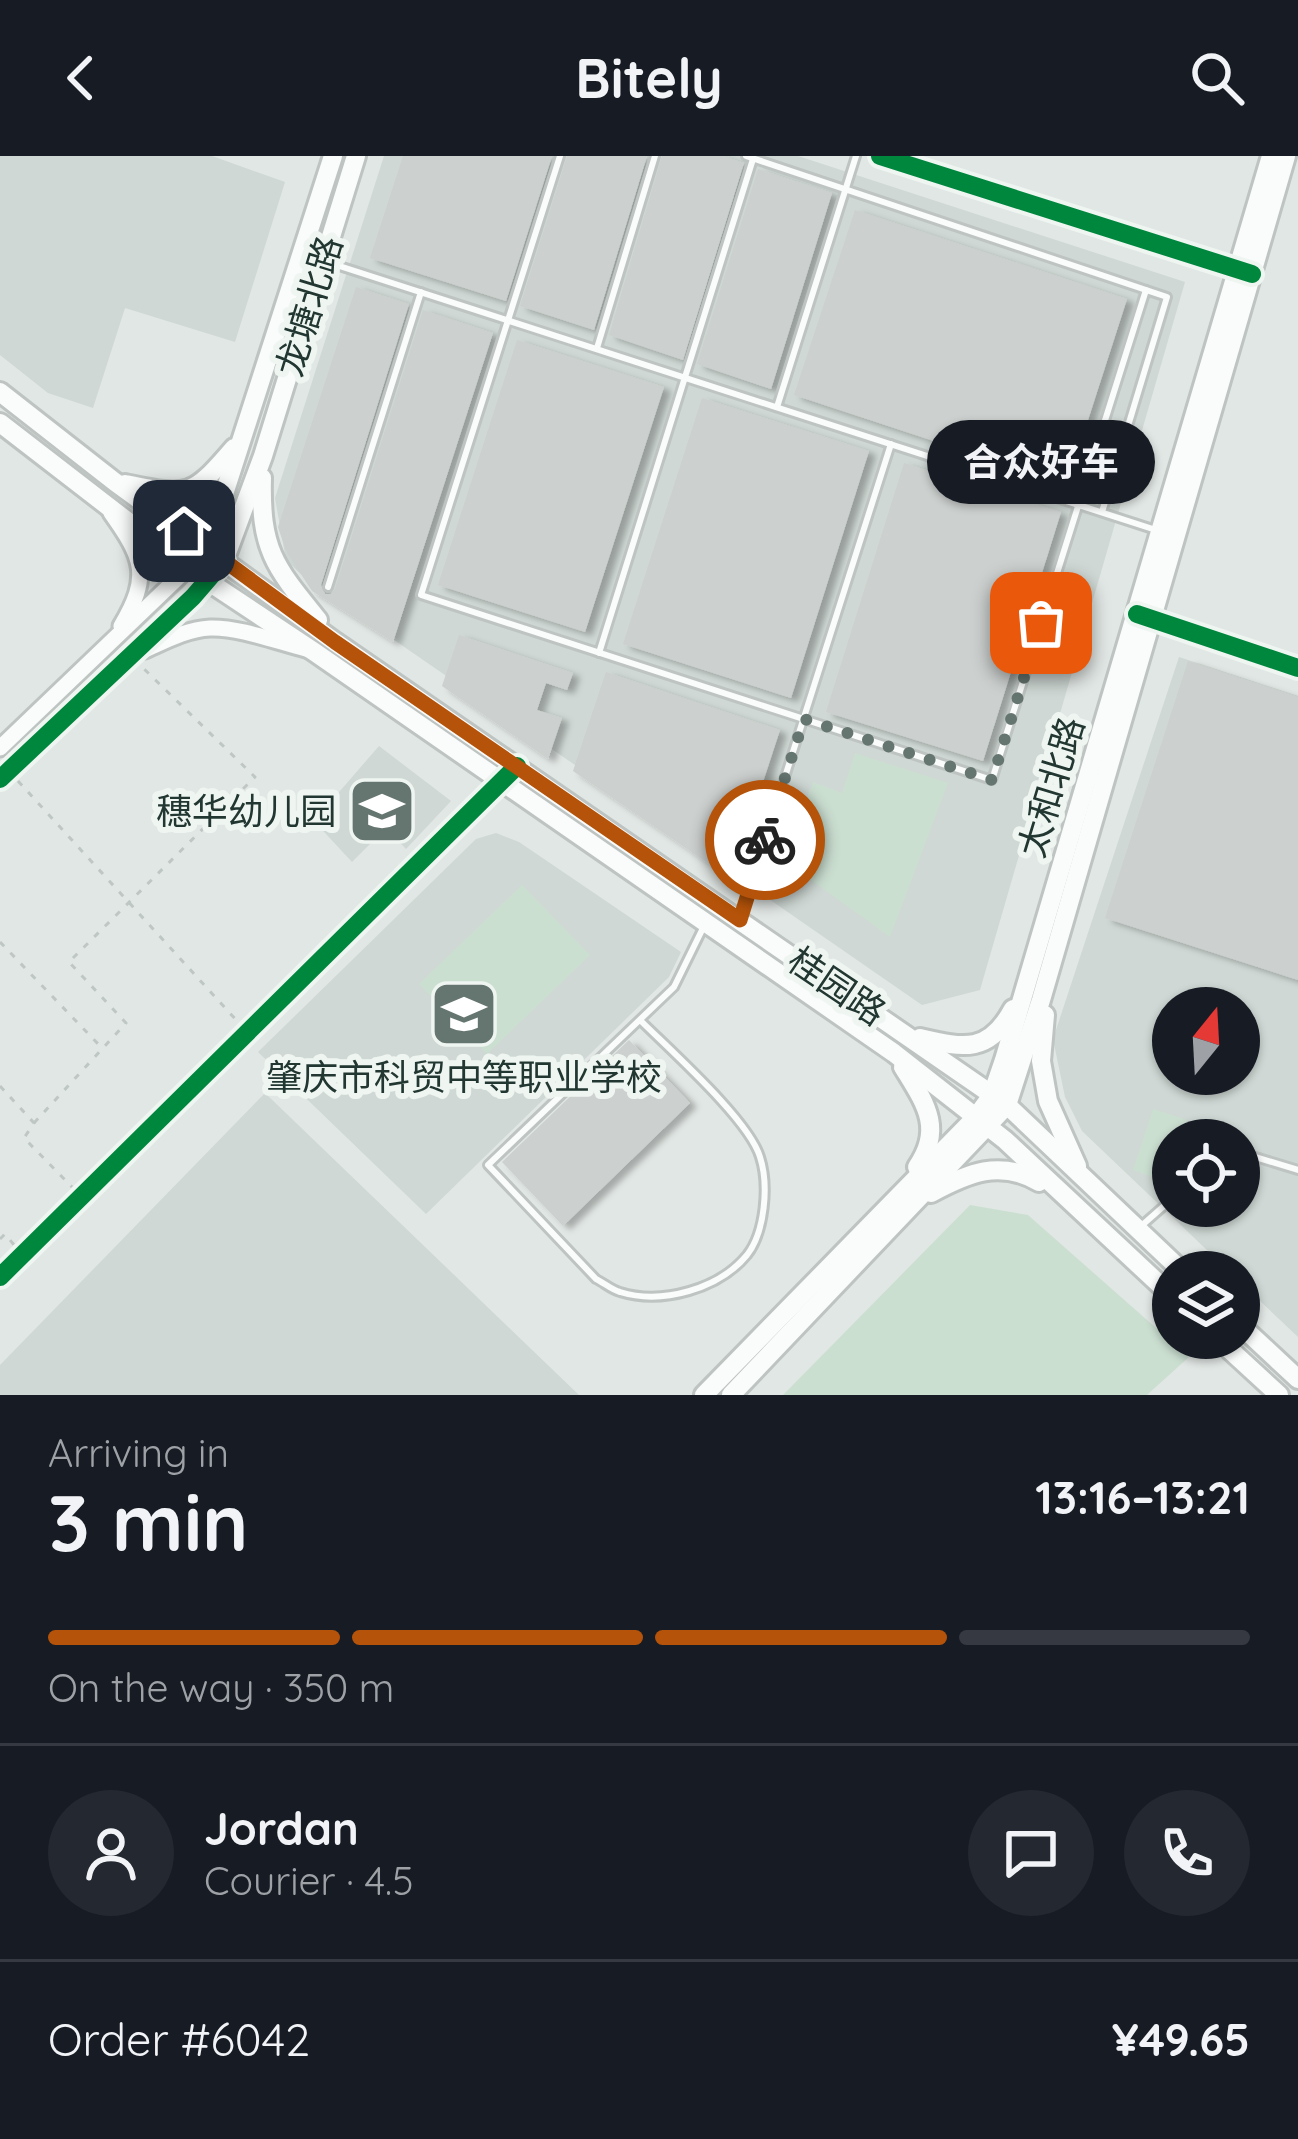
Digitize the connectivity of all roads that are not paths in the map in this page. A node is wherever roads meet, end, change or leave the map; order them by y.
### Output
1 (333, 156) edge
2 (356, 156) edge
3 (560, 156) edge
4 (656, 156) edge
5 (856, 156) edge
6 (880, 156) edge
7 (1271, 156) edge
8 (1286, 156) edge
9 (750, 157) edge
10 (846, 190) junction
11 (323, 261) junction
12 (1245, 272) junction
13 (1146, 290) junction
14 (421, 292) junction
15 (508, 320) junction
16 (597, 349) junction
17 (685, 377) junction
18 (0, 392) edge
19 (777, 407) junction
20 (0, 422) edge
21 (242, 440) junction
22 (891, 444) junction
23 (263, 456) junction
24 (116, 482) junction
25 (102, 501) junction
26 (1078, 505) junction
27 (1101, 512) junction
28 (1168, 534) junction
29 (203, 545) junction
30 (224, 561) junction
31 (188, 568) junction
32 (208, 582) junction
33 (328, 587) dead end
34 (1144, 617) junction
35 (335, 642) junction
36 (111, 643) junction
37 (313, 651) junction
38 (599, 653) junction
39 (131, 656) junction
40 (1298, 668) edge
41 (804, 719) junction
42 (0, 748) edge
43 (517, 766) junction
44 (4, 775) edge
45 (500, 781) junction
46 (740, 920) junction
47 (706, 923) junction
48 (1029, 978) junction
49 (1041, 1000) junction
50 (640, 1019) junction
51 (908, 1034) junction
52 (894, 1053) junction
53 (999, 1100) junction
54 (981, 1122) junction
55 (1260, 1158) edge
56 (1298, 1170) edge
57 (1084, 1181) junction
58 (907, 1198) junction
59 (1066, 1198) junction
60 (1152, 1217) edge
61 (1138, 1230) junction
62 (1160, 1251) edge
63 (0, 1277) edge
64 (1152, 1278) edge
65 (1260, 1343) edge
66 (1240, 1359) edge
67 (1298, 1378) edge
68 (704, 1395) edge
69 (731, 1395) edge
70 (1279, 1395) edge

1 - 21 main road, 龙塘北路
2 - 11 main road, 龙塘北路
3 - 15 lane
4 - 16 lane
5 - 10 lane
6 - 12 street
7 - 12 main road, 太和北路
8 - 12 main road, 太和北路
9 - 10 lane
9 - 17 lane
10 - 13 lane
10 - 19 lane
11 - 14 lane
11 - 23 main road, 龙塘北路
12 - 28 main road, 太和北路
13 - 26 lane
13 - 27 lane
14 - 15 lane
14 - 33 lane
15 - 16 lane
15 - 38 lane
16 - 17 lane
17 - 19 lane
17 - 38 lane
18 - 24 main road, 桂园路
19 - 22 lane
20 - 25 main road
21 - 24 main road
21 - 29 main road, 龙塘北路
22 - 26 lane
22 - 41 lane
23 - 30 main road
23 - 35 main road
24 - 29 main road, 桂园路
25 - 31 main road
25 - 36 street
26 - 27 lane
26 - 41 lane
27 - 28 lane
28 - 34 main road, 太和北路
29 - 30 main road, 桂园路
29 - 31 main road, 龙塘北路
30 - 32 street
30 - 35 main road, 桂园路
31 - 32 main road
31 - 36 street
32 - 37 main road
32 - 39 street
34 - 40 street
34 - 48 main road, 太和北路
34 - 49 main road, 太和北路
35 - 43 main road, 桂园路
36 - 42 street
37 - 39 street
37 - 45 main road
38 - 41 lane
39 - 44 street
41 - 46 lane
43 - 45 street
43 - 46 main road, 桂园路
45 - 47 main road
45 - 63 street
46 - 51 main road, 桂园路
47 - 50 lane
47 - 52 main road
48 - 51 main road
48 - 53 main road, 太和北路
49 - 53 main road, 太和北路
49 - 57 main road
50 - 50 lane
51 - 53 main road, 桂园路
52 - 54 main road
52 - 58 main road
53 - 54 main road, 太和北路
53 - 57 main road, 桂园路
54 - 58 main road, 太和北路
54 - 59 main road
55 - 56 lane
57 - 61 main road, 桂园路
58 - 59 main road
58 - 68 main road, 太和北路
58 - 69 main road, 太和北路
59 - 64 main road
60 - 61 lane
61 - 62 main road, 桂园路
65 - 67 main road
66 - 70 main road

